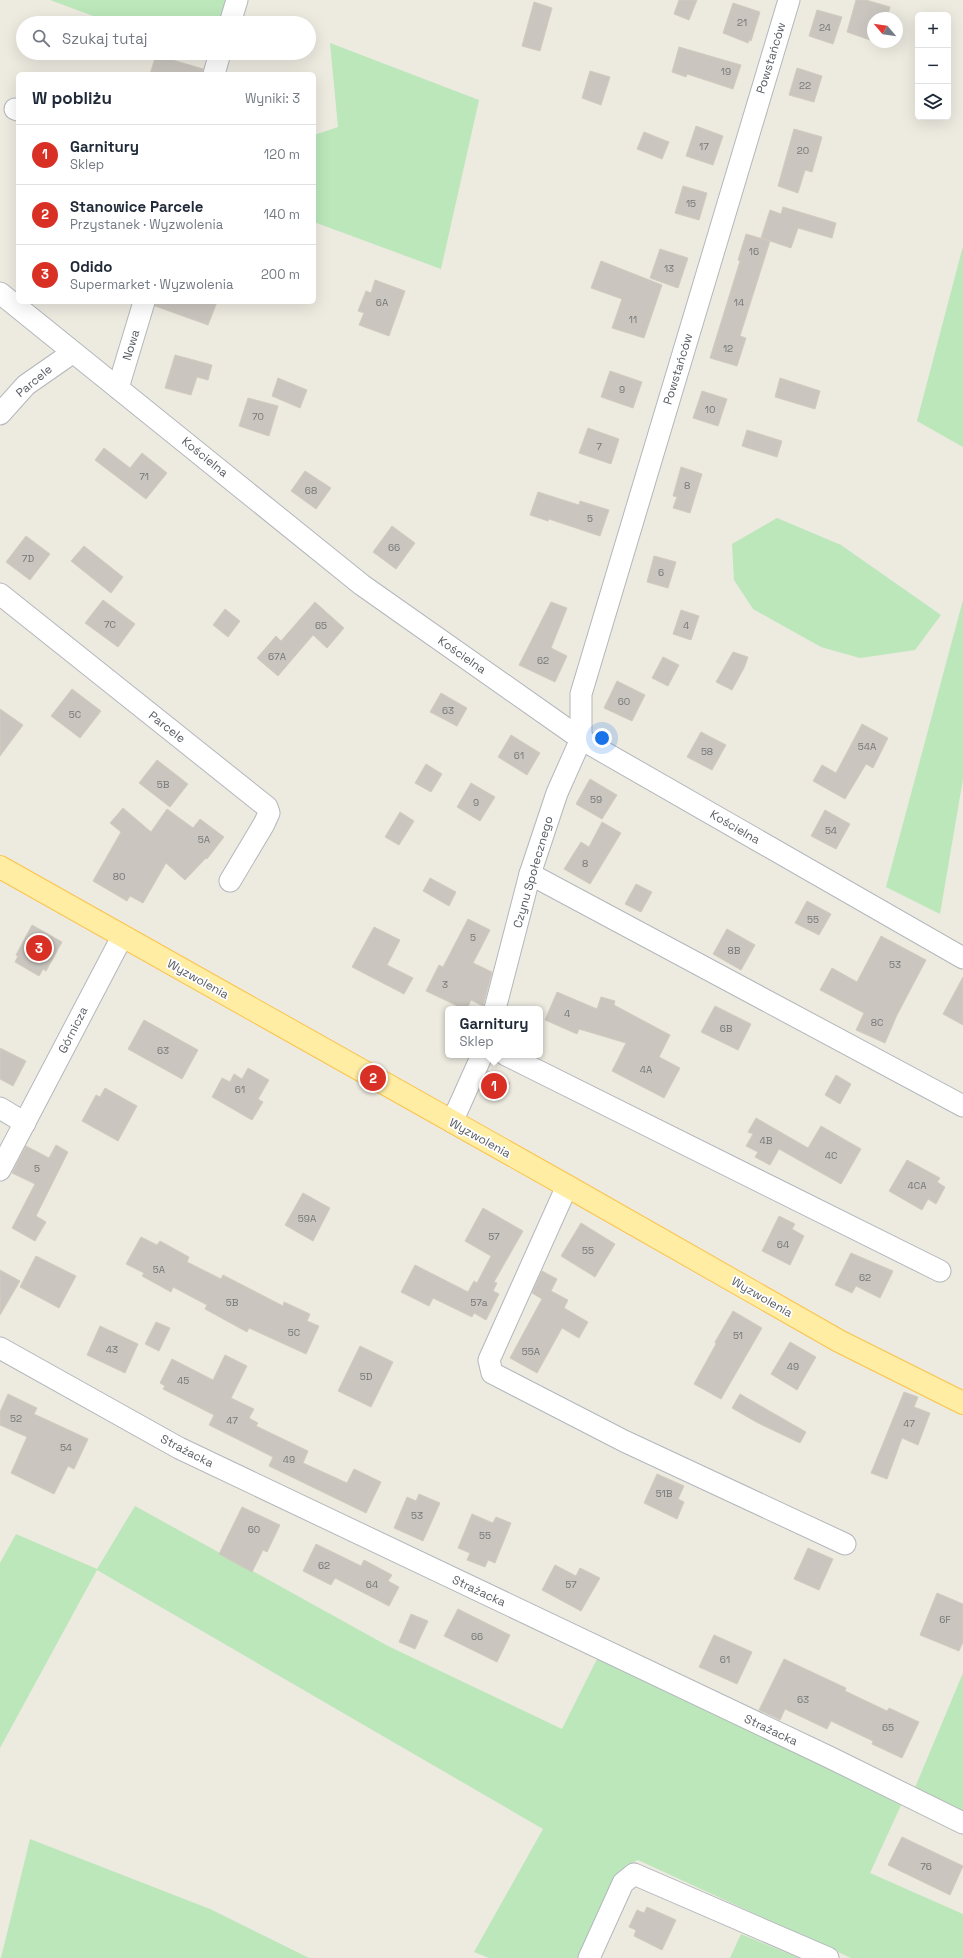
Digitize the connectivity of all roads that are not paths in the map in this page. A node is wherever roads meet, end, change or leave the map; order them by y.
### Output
1 (237, 0) edge
2 (789, 0) edge
3 (232, 16) edge
4 (218, 60) edge
5 (215, 72) edge
6 (0, 294) edge
7 (143, 304) edge
8 (72, 353) junction
9 (118, 388) junction
10 (0, 414) edge
11 (0, 594) edge
12 (581, 739) junction
13 (0, 867) edge
14 (530, 874) junction
15 (230, 881) dead end
16 (122, 937) junction
17 (963, 958) edge
18 (496, 1006) edge
19 (481, 1058) edge
20 (512, 1058) edge
21 (963, 1106) edge
22 (0, 1108) edge
23 (452, 1122) junction
24 (25, 1123) junction
25 (0, 1170) edge
26 (567, 1186) junction
27 (940, 1271) dead end
28 (0, 1348) edge
29 (963, 1403) edge
30 (845, 1544) dead end
31 (963, 1823) edge
32 (589, 1958) edge
33 (828, 1958) edge

1 - 3 street
2 - 12 street, Powstańców
4 - 5 street
6 - 8 street, Kościelna
7 - 9 street, Nowa
8 - 9 street, Kościelna
8 - 10 street, Parcele
9 - 12 street, Kościelna
11 - 15 street, Parcele
12 - 14 street, Czynu Społecznego
12 - 17 street, Kościelna
13 - 16 main road, Wyzwolenia
14 - 18 street, Czynu Społecznego
14 - 21 street
16 - 23 main road, Wyzwolenia
16 - 24 street, Górnicza
19 - 23 street
20 - 27 street
22 - 24 street
23 - 26 main road, Wyzwolenia
24 - 25 street, Górnicza
26 - 29 main road, Wyzwolenia
26 - 30 street
28 - 31 street, Strażacka
32 - 33 street

